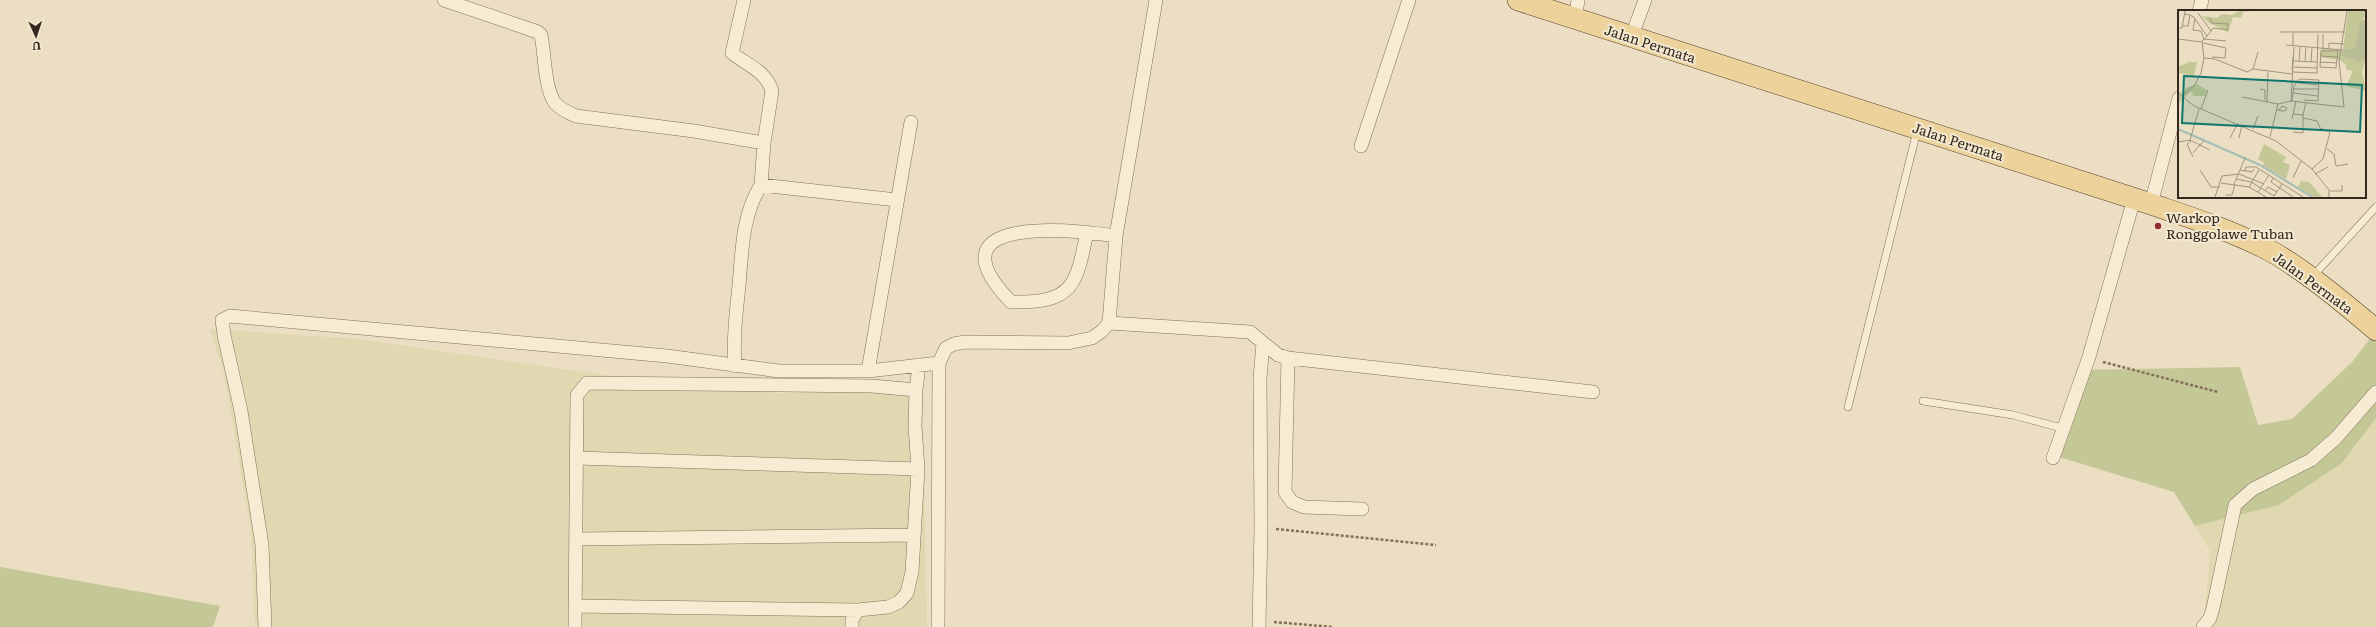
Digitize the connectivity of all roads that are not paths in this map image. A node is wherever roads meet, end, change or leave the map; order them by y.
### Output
1 (444, 0) edge
2 (744, 0) edge
3 (1156, 0) edge
4 (1409, 0) edge
5 (1518, 0) edge
6 (1645, 0) edge
7 (2202, 0) edge
8 (1576, 10) edge
9 (2199, 10) edge
10 (1631, 38) junction
11 (2178, 107) edge
12 (911, 122) dead end
13 (2176, 126) edge
14 (1917, 129) junction
15 (764, 143) junction
16 (1361, 146) dead end
17 (761, 184) junction
18 (896, 200) junction
19 (2143, 202) junction
20 (2376, 207) edge
21 (1087, 232) junction
22 (1116, 236) junction
23 (2310, 279) junction
24 (1108, 323) junction
25 (2376, 330) edge
26 (1263, 343) junction
27 (1288, 358) junction
28 (939, 363) junction
29 (919, 365) junction
30 (735, 366) junction
31 (868, 371) junction
32 (916, 390) junction
33 (1593, 392) dead end
34 (2376, 392) edge
35 (1924, 401) dead end
36 (1848, 407) dead end
37 (2062, 428) junction
38 (577, 458) junction
39 (2053, 458) dead end
40 (918, 469) junction
41 (1362, 509) dead end
42 (913, 535) junction
43 (577, 539) junction
44 (575, 606) junction
45 (858, 610) junction
46 (1259, 624) edge
47 (265, 627) edge
48 (575, 627) edge
49 (852, 627) edge
50 (938, 627) edge
51 (2203, 627) edge

1 - 15 street
2 - 15 street
3 - 22 street
4 - 16 street
5 - 8 main road, Jalan Permata
6 - 10 street
7 - 9 street
8 - 10 main road, Jalan Permata
10 - 14 main road, Jalan Permata
11 - 13 street
12 - 18 street
13 - 19 street
14 - 19 main road, Jalan Permata
14 - 36 lane
15 - 17 street
17 - 18 street
17 - 30 street
18 - 31 street
19 - 23 main road, Jalan Permata
19 - 37 street
20 - 23 lane
21 - 21 street
21 - 22 street
22 - 24 street
23 - 25 main road, Jalan Permata
24 - 26 street
24 - 28 street
26 - 27 street
26 - 46 street
27 - 33 street
27 - 41 street
28 - 29 street
28 - 50 street
29 - 31 street
29 - 32 street
30 - 31 street
30 - 47 street
32 - 38 street
32 - 40 street
34 - 51 street
35 - 37 lane
37 - 39 street
38 - 40 street
38 - 43 street
40 - 42 street
42 - 43 street
42 - 45 street
43 - 44 street
44 - 45 street
44 - 48 street
45 - 49 street

